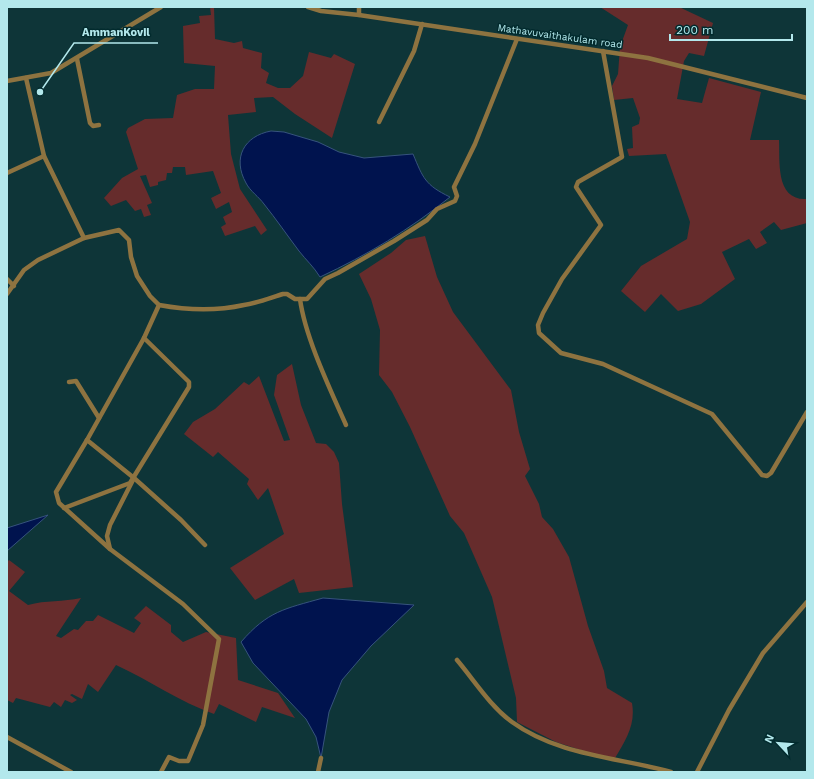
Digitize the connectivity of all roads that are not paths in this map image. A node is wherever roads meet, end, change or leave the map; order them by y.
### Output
1 (161, 7) edge
2 (308, 7) edge
3 (360, 7) edge
4 (154, 8) edge
5 (360, 15) junction
6 (422, 24) junction
7 (517, 39) junction
8 (603, 52) junction
9 (77, 59) junction
10 (26, 78) junction
11 (7, 81) edge
12 (807, 98) edge
13 (378, 122) dead end
14 (99, 125) dead end
15 (44, 156) junction
16 (7, 173) edge
17 (84, 238) junction
18 (7, 279) edge
19 (14, 286) junction
20 (7, 294) edge
21 (300, 299) junction
22 (159, 305) junction
23 (144, 338) junction
24 (69, 382) dead end
25 (807, 412) edge
26 (100, 418) junction
27 (346, 424) dead end
28 (87, 440) junction
29 (134, 478) junction
30 (64, 508) junction
31 (206, 545) dead end
32 (110, 549) junction
33 (807, 602) edge
34 (457, 660) dead end
35 (7, 737) edge
36 (321, 758) dead end
37 (71, 772) edge
38 (161, 772) edge
39 (318, 772) edge
40 (672, 772) edge
41 (697, 772) edge

1 - 4 street
2 - 5 street, Mathavuvaithakulam road
3 - 5 street
4 - 9 street
5 - 6 street, Mathavuvaithakulam road
6 - 7 street, Mathavuvaithakulam road
6 - 13 street
7 - 8 street, Mathavuvaithakulam road
7 - 21 street
8 - 12 street, Mathavuvaithakulam road
8 - 25 street
9 - 10 street
9 - 14 street
10 - 11 street
10 - 15 street
15 - 16 street
15 - 17 street
17 - 19 street
17 - 22 street
18 - 19 street
19 - 20 street
21 - 22 street
21 - 27 street
22 - 23 street
23 - 26 street
23 - 29 street
24 - 26 street
26 - 28 street
28 - 29 street
28 - 30 street
29 - 30 street
29 - 31 street
29 - 32 street
30 - 32 street
32 - 38 street
33 - 41 street
34 - 40 street
35 - 37 street
36 - 39 street

